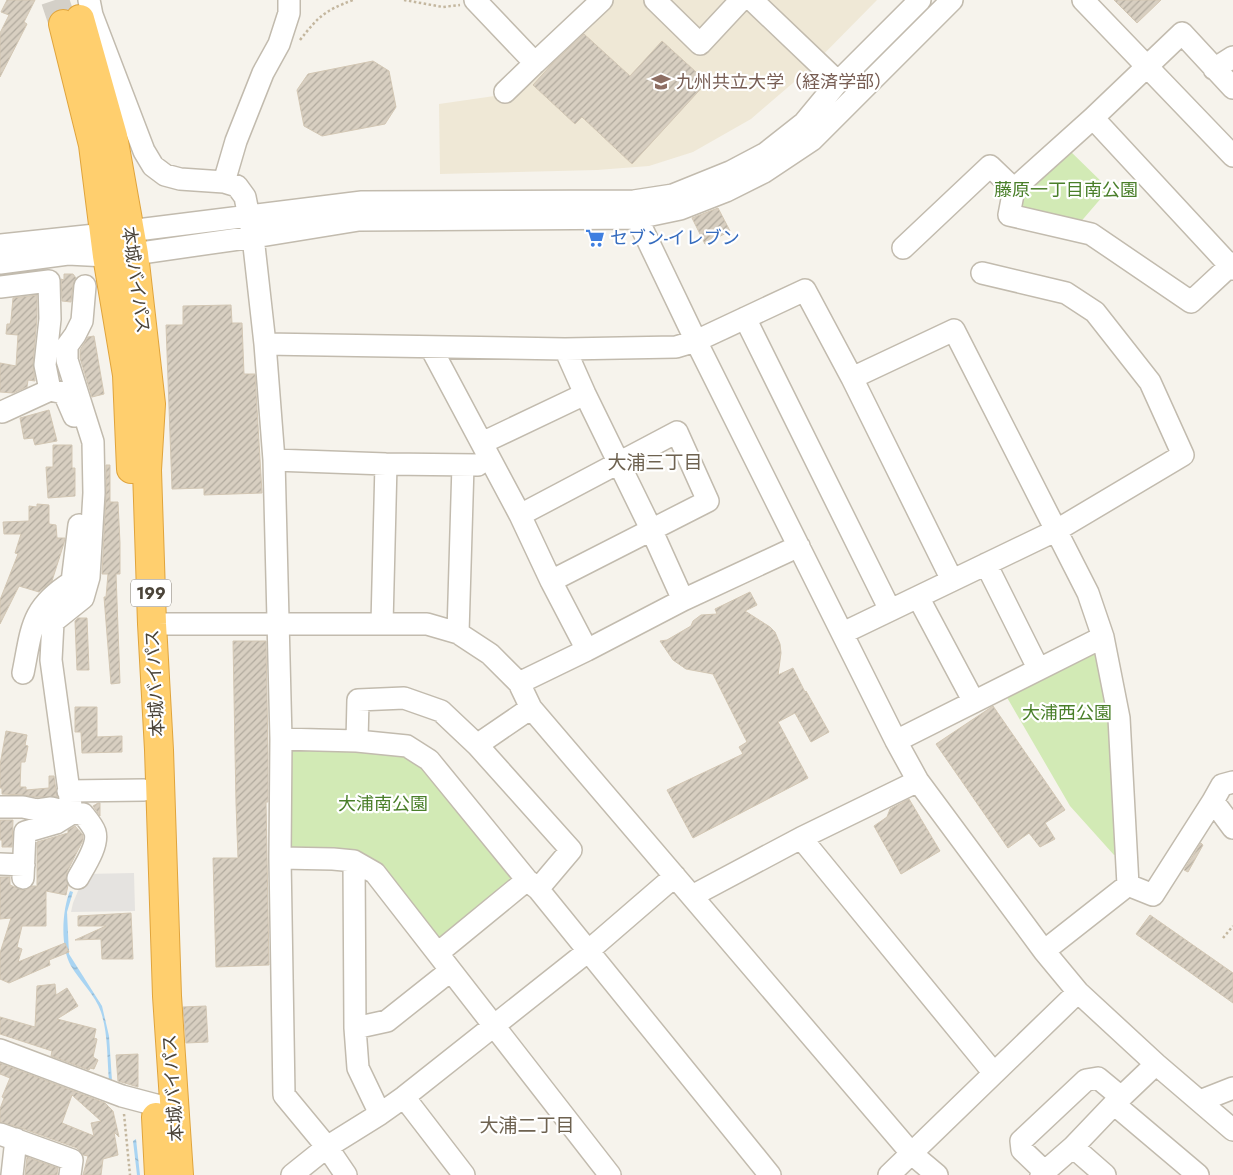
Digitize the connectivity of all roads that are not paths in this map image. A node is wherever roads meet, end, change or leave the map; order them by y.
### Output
1 (289, 0) edge
2 (602, 0) edge
3 (655, 0) edge
4 (741, 0) edge
5 (752, 0) edge
6 (920, 0) edge
7 (952, 0) edge
8 (1083, 0) edge
9 (476, 1) edge
10 (77, 14) edge
11 (1233, 57) edge
12 (535, 63) junction
13 (1146, 67) junction
14 (1214, 69) junction
15 (838, 82) junction
16 (1233, 88) edge
17 (505, 92) dead end
18 (1093, 118) junction
19 (1233, 156) edge
20 (224, 182) junction
21 (1014, 189) junction
22 (636, 210) junction
23 (249, 216) junction
24 (253, 237) junction
25 (119, 244) junction
26 (0, 245) edge
27 (904, 248) dead end
28 (0, 263) edge
29 (1232, 266) edge
30 (982, 272) dead end
31 (85, 286) dead end
32 (0, 287) edge
33 (745, 318) junction
34 (696, 341) junction
35 (265, 344) junction
36 (431, 348) junction
37 (565, 349) junction
38 (852, 378) junction
39 (50, 390) junction
40 (585, 394) junction
41 (2, 412) dead end
42 (482, 443) junction
43 (274, 460) junction
44 (619, 462) junction
45 (386, 464) junction
46 (463, 465) junction
47 (493, 465) junction
48 (520, 515) junction
49 (651, 529) junction
50 (1056, 530) junction
51 (799, 546) junction
52 (986, 564) junction
53 (952, 580) junction
54 (551, 581) junction
55 (72, 582) junction
56 (918, 597) junction
57 (683, 600) junction
58 (77, 603) junction
59 (890, 610) junction
60 (278, 623) junction
61 (152, 624) junction
62 (382, 624) junction
63 (458, 633) junction
64 (843, 633) junction
65 (1103, 637) junction
66 (587, 650) junction
67 (1038, 668) junction
68 (23, 673) dead end
69 (518, 684) junction
70 (974, 702) junction
71 (531, 708) junction
72 (281, 739) junction
73 (357, 741) junction
74 (896, 741) junction
75 (477, 745) junction
76 (918, 781) junction
77 (1233, 782) edge
78 (144, 790) junction
79 (68, 791) junction
80 (1213, 801) junction
81 (0, 807) edge
82 (72, 813) junction
83 (1233, 828) edge
84 (801, 838) junction
85 (280, 858) junction
86 (354, 862) junction
87 (0, 864) edge
88 (675, 876) junction
89 (78, 878) dead end
90 (532, 884) junction
91 (1128, 885) junction
92 (692, 896) junction
93 (1044, 951) junction
94 (587, 952) junction
95 (438, 953) junction
96 (450, 971) junction
97 (1078, 992) junction
98 (493, 1026) junction
99 (355, 1028) junction
100 (0, 1050) edge
101 (1156, 1064) junction
102 (993, 1072) junction
103 (1233, 1088) edge
104 (404, 1097) junction
105 (1117, 1101) junction
106 (1200, 1101) junction
107 (165, 1106) junction
108 (380, 1114) junction
109 (1233, 1130) edge
110 (8, 1137) edge
111 (327, 1147) junction
112 (1073, 1147) junction
113 (912, 1154) junction
114 (1042, 1173) edge
115 (12, 1175) edge
116 (70, 1175) edge
117 (159, 1175) edge
118 (179, 1175) edge
119 (292, 1175) edge
120 (346, 1175) edge
121 (464, 1175) edge
122 (610, 1175) edge
123 (770, 1175) edge
124 (889, 1175) edge
125 (937, 1175) edge
126 (1105, 1175) edge
127 (1198, 1175) edge

1 - 20 street
2 - 12 street
3 - 4 street
5 - 15 street
6 - 15 street
7 - 22 street
8 - 13 street
9 - 12 street
10 - 20 street
10 - 25 highway, 本城バイパス / 199
11 - 14 street
12 - 17 street
13 - 14 street
13 - 18 street
13 - 19 street
14 - 16 street
15 - 22 street
18 - 21 street
18 - 29 street
20 - 23 street
21 - 27 street
21 - 29 street
22 - 23 street
22 - 24 street
22 - 34 street
23 - 24 street
23 - 25 street
24 - 25 street
24 - 35 street
25 - 26 street
25 - 28 street
25 - 61 highway, 本城バイパス / 199
25 - 78 highway, 本城バイパス / 199
30 - 50 street
31 - 58 street
32 - 39 street
33 - 34 street
33 - 38 street
33 - 59 street
34 - 37 street
34 - 51 street
35 - 36 street
35 - 43 street
36 - 37 street
36 - 42 street
37 - 40 street
38 - 50 street
38 - 53 street
39 - 41 street
39 - 55 street
40 - 42 street
40 - 44 street
42 - 47 street
43 - 45 street
43 - 60 street
44 - 48 street
44 - 49 street
44 - 49 street
45 - 46 street
45 - 62 street
46 - 47 street
46 - 63 street
47 - 48 street
48 - 54 street
49 - 54 street
49 - 57 street
50 - 52 street
50 - 65 street
51 - 57 street
51 - 64 street
52 - 53 street
52 - 67 street
53 - 56 street
54 - 66 street
55 - 58 street
55 - 68 street
56 - 59 street
56 - 70 street
57 - 66 street
58 - 79 street
59 - 64 street
60 - 61 street
60 - 62 street
60 - 72 street
61 - 107 highway, 本城バイパス / 199
62 - 63 street
63 - 69 street
64 - 74 street
65 - 67 street
65 - 91 street
66 - 69 street
67 - 70 street
69 - 71 street
70 - 74 street
71 - 75 street
71 - 88 street
72 - 73 street
72 - 85 street
73 - 75 street
73 - 90 street
74 - 76 street
75 - 90 street
76 - 84 street
76 - 93 street
77 - 80 street
78 - 79 street
78 - 107 highway, 本城バイパス / 199
79 - 82 street
80 - 83 street
80 - 91 street
81 - 82 street
82 - 87 street
82 - 89 street
84 - 92 street
84 - 102 street
85 - 86 street
85 - 111 street
86 - 95 street
86 - 99 street
88 - 92 street
88 - 94 street
90 - 94 street
90 - 95 street
91 - 93 street
92 - 113 street
93 - 97 street
94 - 98 street
94 - 123 street
95 - 96 street
96 - 98 street
96 - 99 street
97 - 101 street
97 - 102 street
98 - 104 street
98 - 122 street
99 - 108 street
100 - 107 street
101 - 105 street
101 - 106 street
102 - 113 street
103 - 106 street
104 - 108 street
104 - 121 street
105 - 112 street
105 - 114 street
105 - 127 street
106 - 109 street
107 - 117 highway, 本城バイパス / 199
107 - 118 highway, 本城バイパス / 199
108 - 111 street
110 - 115 street
110 - 116 street
111 - 119 street
111 - 120 street
112 - 114 street
112 - 126 street
113 - 124 street
113 - 125 street

